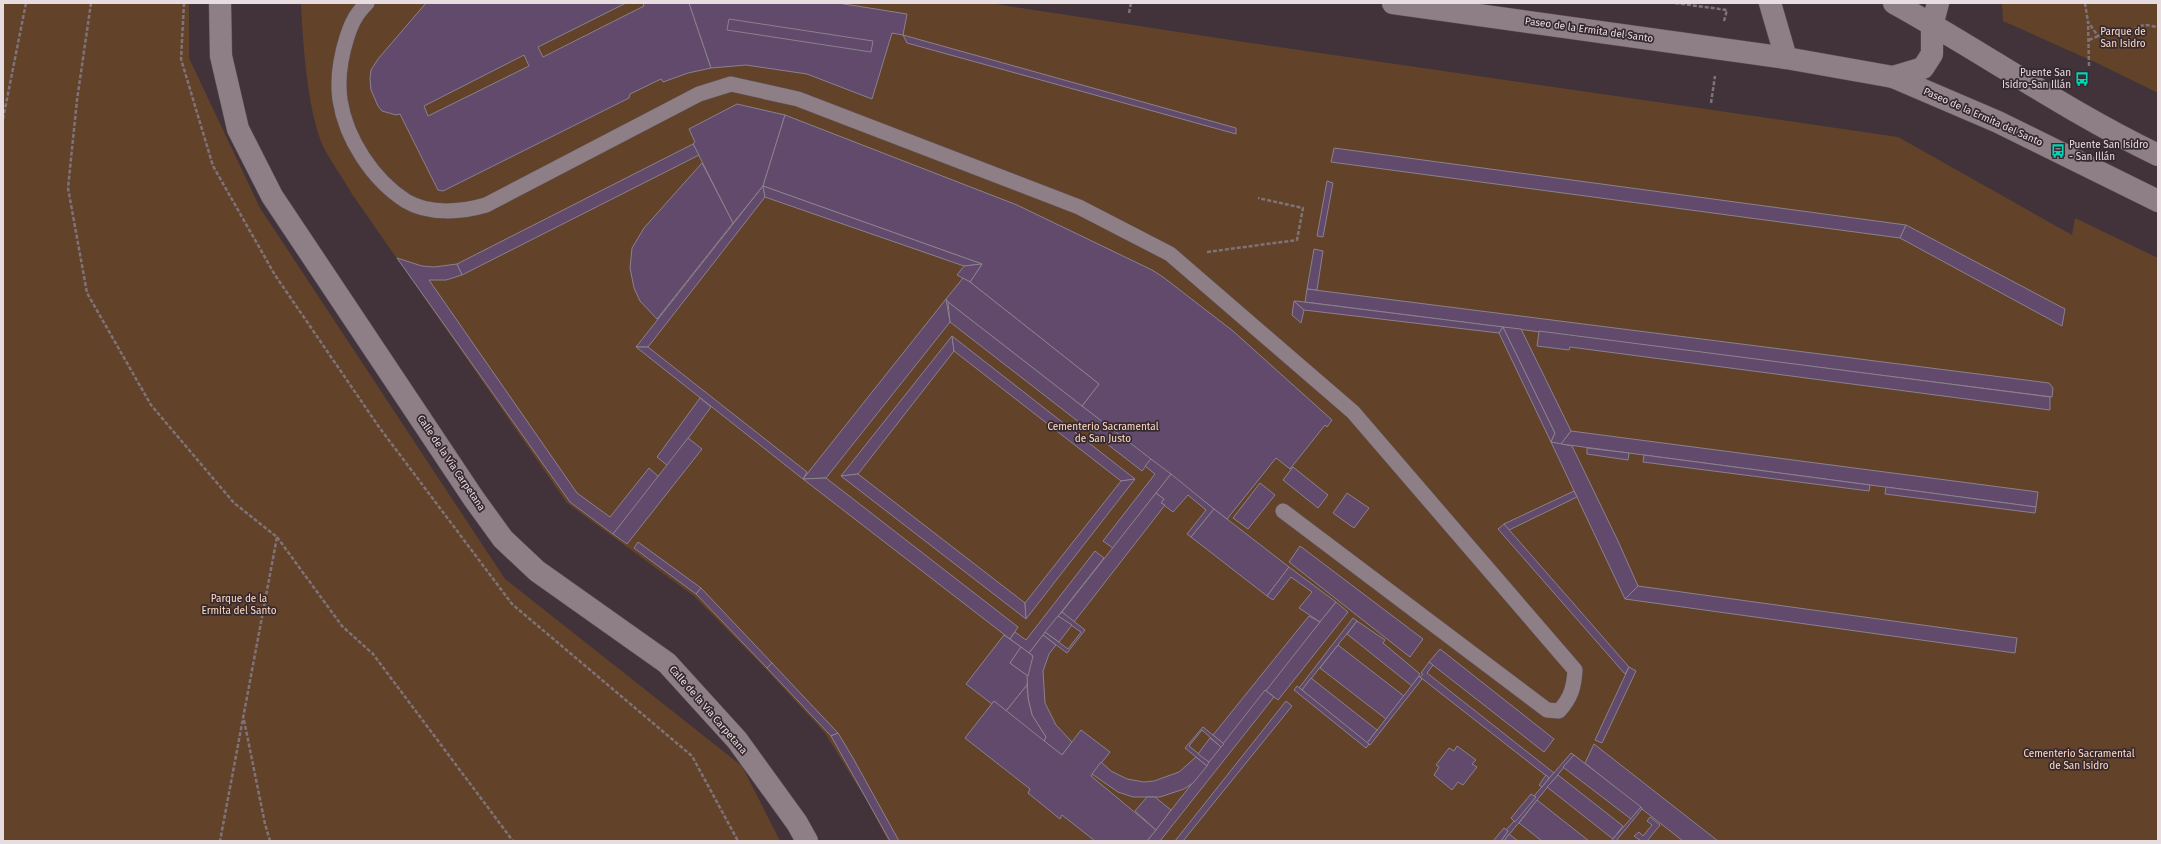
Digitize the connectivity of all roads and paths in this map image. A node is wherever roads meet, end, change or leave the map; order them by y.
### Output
1 (26, 3) edge
2 (91, 3) edge
3 (220, 3) edge
4 (367, 3) edge
5 (1131, 3) edge
6 (1393, 3) edge
7 (1675, 3) edge
8 (1770, 3) edge
9 (1894, 3) edge
10 (1938, 3) edge
11 (2085, 3) edge
12 (1129, 13) dead end
13 (2088, 22) junction
14 (1932, 26) junction
15 (2158, 27) edge
16 (2098, 36) junction
17 (2089, 40) junction
18 (1719, 48) junction
19 (1786, 58) junction
20 (2089, 66) dead end
21 (1893, 78) junction
22 (3, 119) edge
23 (2158, 155) edge
24 (1258, 198) dead end
25 (2158, 201) edge
26 (1210, 252) dead end
27 (1283, 511) dead end
28 (277, 538) junction
29 (244, 718) junction
30 (220, 841) edge
31 (270, 841) edge
32 (513, 841) edge
33 (806, 841) edge

1 - 22 path
2 - 28 path
3 - 33 street, Calle de la Vía Carpetana
4 - 27 lane
5 - 12 path
6 - 18 street, Paseo de la Ermita del Santo
7 - 18 path
8 - 19 street
9 - 14 street
10 - 14 street, Paseo de la Ermita del Santo
11 - 13 path
13 - 16 path
13 - 17 path
14 - 21 street, Paseo de la Ermita del Santo
14 - 23 street
15 - 16 path
16 - 17 path
17 - 20 path
18 - 19 street, Paseo de la Ermita del Santo
19 - 21 street, Paseo de la Ermita del Santo
21 - 25 street, Paseo de la Ermita del Santo
24 - 26 path
28 - 29 path
28 - 32 path
29 - 30 path
29 - 31 path

